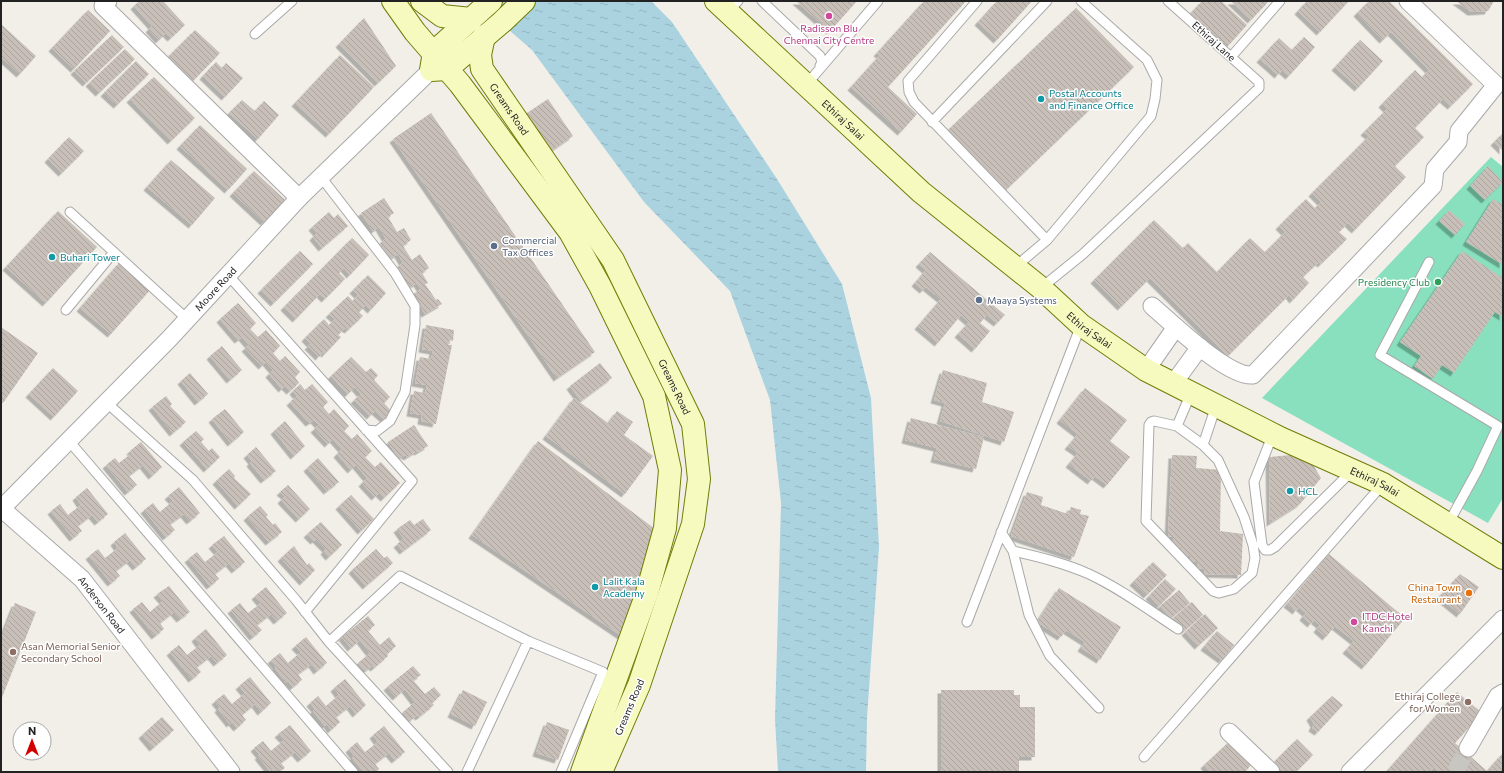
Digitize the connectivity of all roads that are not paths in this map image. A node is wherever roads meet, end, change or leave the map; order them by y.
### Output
1 (108, 1) edge
2 (292, 1) edge
3 (393, 1) edge
4 (422, 1) edge
5 (524, 1) edge
6 (762, 1) edge
7 (878, 1) edge
8 (978, 1) edge
9 (1047, 1) edge
10 (1081, 1) edge
11 (1168, 1) edge
12 (1280, 1) edge
13 (1408, 1) edge
14 (727, 5) edge
15 (483, 9) edge
16 (255, 34) dead end
17 (484, 36) junction
18 (1231, 57) junction
19 (437, 64) junction
20 (820, 66) junction
21 (806, 85) junction
22 (932, 122) junction
23 (321, 177) junction
24 (299, 198) junction
25 (70, 212) dead end
26 (1047, 240) junction
27 (114, 252) junction
28 (1429, 262) dead end
29 (1015, 267) junction
30 (228, 275) junction
31 (1041, 288) junction
32 (1152, 306) dead end
33 (66, 310) dead end
34 (187, 319) junction
35 (1081, 325) junction
36 (1176, 327) junction
37 (1200, 347) junction
38 (1146, 370) junction
39 (1182, 388) junction
40 (107, 403) junction
41 (1216, 406) junction
42 (1177, 426) junction
43 (366, 430) junction
44 (1273, 434) junction
45 (69, 441) junction
46 (1203, 445) junction
47 (1353, 471) junction
48 (1383, 484) junction
49 (1, 508) edge
50 (1448, 524) junction
51 (1000, 532) junction
52 (1013, 551) junction
53 (1503, 558) edge
54 (305, 612) junction
55 (1503, 618) edge
56 (967, 622) dead end
57 (1178, 629) dead end
58 (528, 641) junction
59 (329, 642) junction
60 (1503, 693) edge
61 (1099, 708) dead end
62 (1229, 732) dead end
63 (1468, 748) tunnel mouth
64 (1144, 757) dead end
65 (231, 772) edge
66 (353, 772) edge
67 (448, 772) edge
68 (467, 772) edge
69 (561, 772) edge
70 (582, 772) edge
71 (601, 772) edge
72 (1271, 772) edge
73 (1350, 772) edge

1 - 24 street
2 - 16 lane
3 - 19 main road, Greams Road
4 - 15 main road
5 - 17 main road
6 - 20 lane
7 - 20 lane
8 - 22 lane
9 - 22 lane
10 - 26 lane
11 - 18 lane, Ethiraj Lane
12 - 18 lane
13 - 37 street
14 - 21 main road, Ethiraj Salai
15 - 19 main road
17 - 19 main road
17 - 71 main road, Greams Road
18 - 31 lane, Ethiraj Lane
19 - 23 street, Moore Road
19 - 70 main road, Greams Road
20 - 21 lane
21 - 29 main road, Ethiraj Salai
22 - 26 lane
23 - 24 street, Moore Road
23 - 43 lane
24 - 30 street, Moore Road
25 - 27 lane
26 - 29 lane
27 - 33 lane
27 - 34 lane
28 - 50 lane
29 - 31 main road, Ethiraj Salai
30 - 34 street, Moore Road
30 - 43 lane
31 - 35 main road, Ethiraj Salai
32 - 36 street
34 - 40 street, Moore Road
35 - 38 main road, Ethiraj Salai
35 - 51 lane
36 - 37 street
36 - 38 street
37 - 39 street
38 - 39 main road, Ethiraj Salai
39 - 41 main road, Ethiraj Salai
39 - 42 lane
40 - 45 street, Moore Road
40 - 54 lane
41 - 44 main road, Ethiraj Salai
41 - 46 lane
42 - 46 lane
42 - 46 lane
43 - 54 lane
44 - 47 main road, Ethiraj Salai
44 - 47 lane
45 - 49 street, Moore Road
45 - 66 lane
47 - 48 main road, Ethiraj Salai
48 - 50 main road, Ethiraj Salai
48 - 64 lane
49 - 65 street, Anderson Road
50 - 53 main road, Ethiraj Salai
51 - 52 lane
51 - 56 lane
52 - 57 lane
52 - 61 lane
54 - 59 lane
55 - 73 street
58 - 59 lane
58 - 68 lane
58 - 69 lane
59 - 67 lane
60 - 63 street
62 - 72 street

